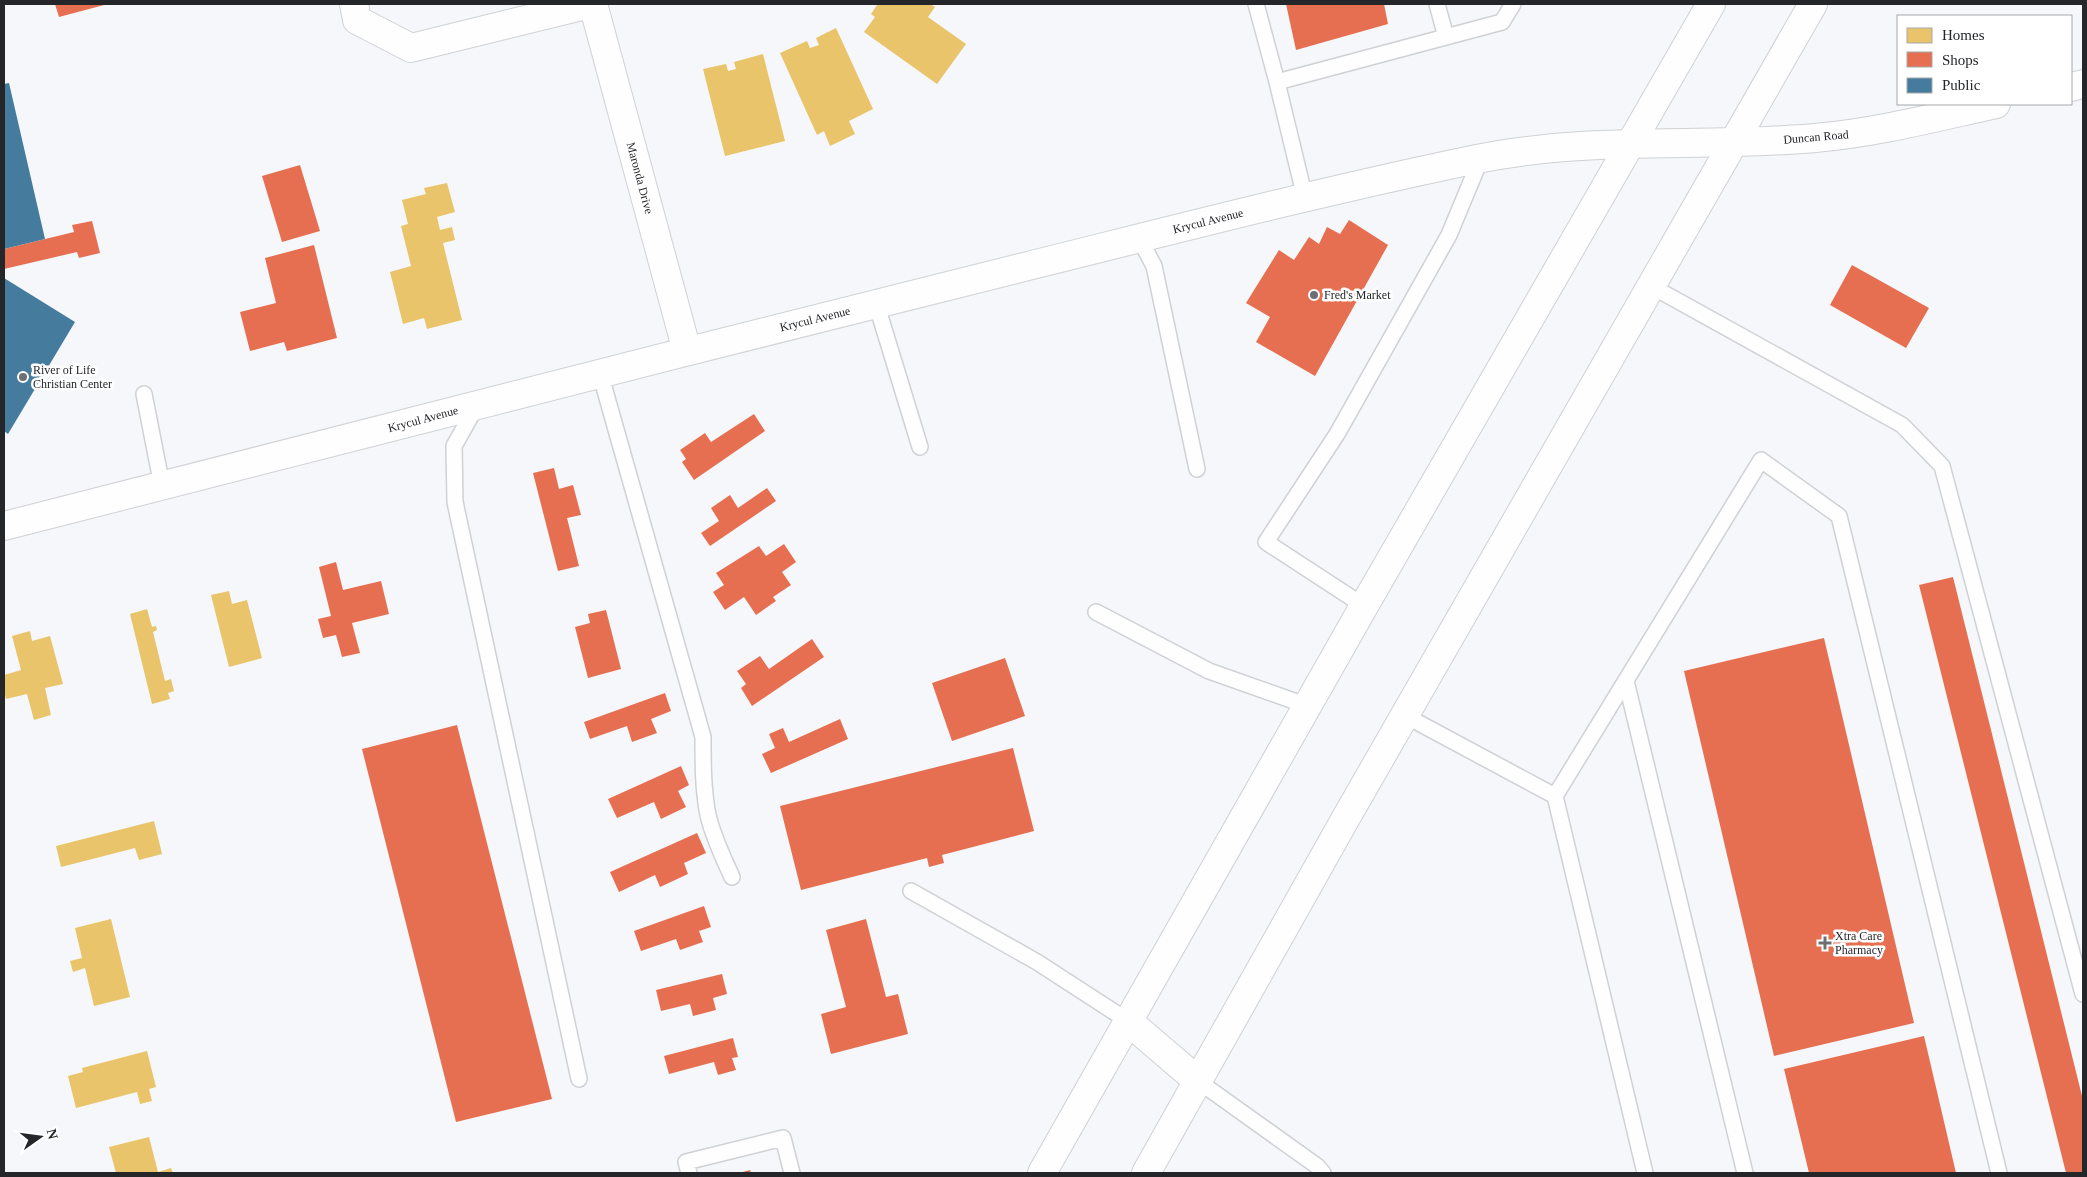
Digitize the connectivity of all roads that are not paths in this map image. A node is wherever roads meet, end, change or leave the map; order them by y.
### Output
1 (354, 4) edge
2 (591, 4) edge
3 (1256, 4) edge
4 (1437, 4) edge
5 (1513, 4) edge
6 (1711, 4) edge
7 (1812, 4) edge
8 (1446, 37) junction
9 (1277, 82) junction
10 (1991, 105) edge
11 (1633, 142) junction
12 (1734, 142) junction
13 (1481, 158) junction
14 (1305, 198) junction
15 (1139, 238) junction
16 (1651, 286) junction
17 (876, 303) junction
18 (687, 351) junction
19 (600, 373) junction
20 (144, 394) dead end
21 (477, 405) junction
22 (920, 448) dead end
23 (1197, 469) dead end
24 (162, 486) junction
25 (4, 526) edge
26 (1364, 606) junction
27 (1096, 612) dead end
28 (1626, 680) junction
29 (1308, 706) junction
30 (1404, 715) junction
31 (1555, 796) junction
32 (732, 877) dead end
33 (911, 891) dead end
34 (2083, 994) edge
35 (1128, 1021) junction
36 (579, 1079) dead end
37 (1198, 1082) junction
38 (689, 1173) edge
39 (792, 1173) edge
40 (1042, 1173) edge
41 (1146, 1173) edge
42 (1323, 1173) edge
43 (1645, 1173) edge
44 (1745, 1173) edge
45 (1999, 1173) edge

1 - 2 street, Maronda Drive
2 - 18 street, Maronda Drive
3 - 9 lane
4 - 8 lane
5 - 8 lane
6 - 11 street
7 - 12 street
8 - 9 lane
9 - 14 lane
10 - 12 street, Duncan Road
11 - 12 street, Duncan Road
11 - 13 street, Krycul Avenue
11 - 26 street
12 - 16 street
13 - 14 street, Krycul Avenue
13 - 26 lane
14 - 15 street, Krycul Avenue
15 - 17 street, Krycul Avenue
15 - 23 lane
16 - 30 street
16 - 34 lane
17 - 18 street, Krycul Avenue
17 - 22 lane
18 - 19 street, Krycul Avenue
19 - 21 street, Krycul Avenue
19 - 32 lane
20 - 24 lane
21 - 24 street, Krycul Avenue
21 - 36 lane
24 - 25 street, Krycul Avenue
26 - 29 street
27 - 29 lane
28 - 31 lane
28 - 44 lane
28 - 45 lane
29 - 35 street
30 - 31 lane
30 - 37 street
31 - 43 lane
33 - 35 lane
35 - 37 street
35 - 40 street
37 - 41 street
37 - 42 lane
38 - 39 lane

